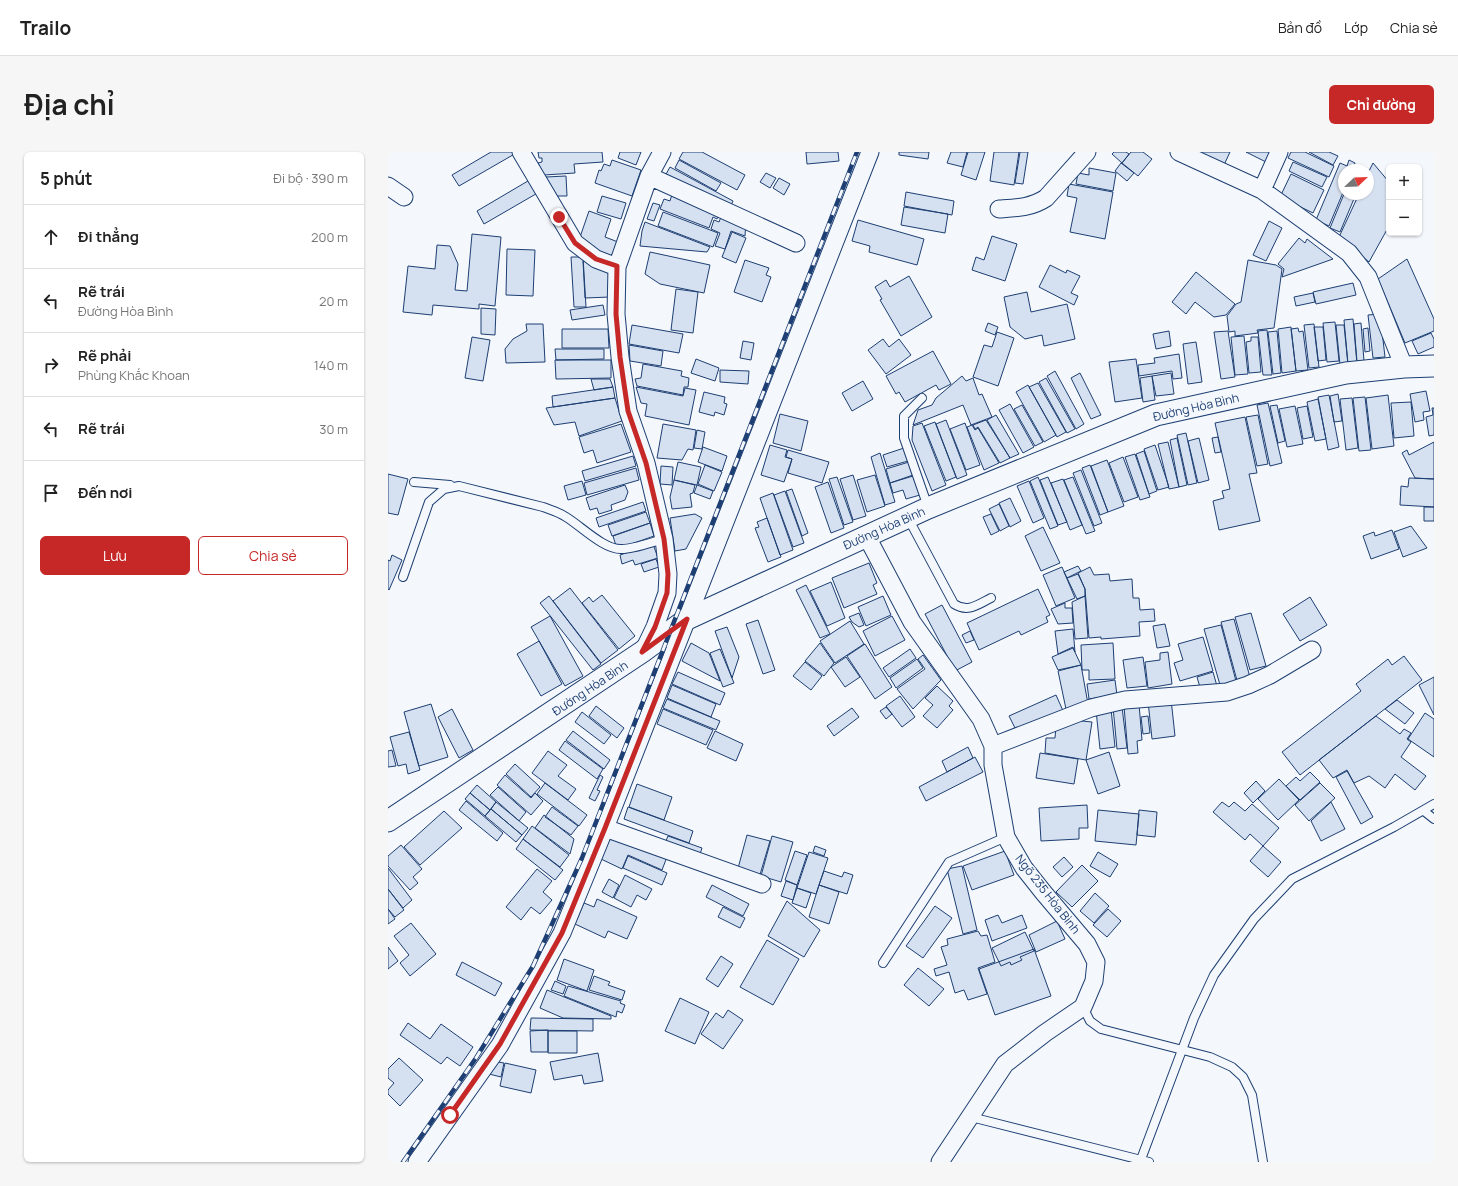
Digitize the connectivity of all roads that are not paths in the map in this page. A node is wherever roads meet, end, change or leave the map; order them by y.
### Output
1 (520, 152) edge
2 (662, 152) edge
3 (870, 152) edge
4 (1087, 152) edge
5 (1179, 152) edge
6 (1279, 152) edge
7 (650, 176) junction
8 (388, 186) edge
9 (1262, 190) junction
10 (404, 197) dead end
11 (999, 209) dead end
12 (796, 243) dead end
13 (617, 266) junction
14 (1434, 366) edge
15 (1404, 367) junction
16 (922, 398) dead end
17 (414, 482) dead end
18 (459, 486) junction
19 (928, 508) junction
20 (908, 517) junction
21 (866, 536) junction
22 (664, 539) junction
23 (403, 577) dead end
24 (991, 598) dead end
25 (687, 619) junction
26 (1312, 650) dead end
27 (642, 652) junction
28 (992, 746) junction
29 (1434, 804) edge
30 (1424, 811) junction
31 (1434, 819) edge
32 (388, 821) edge
33 (605, 828) junction
34 (1006, 837) junction
35 (762, 884) dead end
36 (883, 963) dead end
37 (1084, 1007) junction
38 (1182, 1050) junction
39 (971, 1117) junction
40 (1143, 1161) edge
41 (416, 1162) edge
42 (940, 1162) edge
43 (1263, 1162) edge

1 - 13 street
2 - 7 street
3 - 25 street
4 - 11 street
5 - 9 street
6 - 9 street
7 - 12 street
7 - 13 street
8 - 10 street
9 - 15 street
13 - 22 street
14 - 15 street, Đường Hòa Bình
15 - 19 street, Đường Hòa Bình
16 - 19 lane
17 - 18 lane
18 - 22 lane
18 - 23 lane
19 - 20 street, Đường Hòa Bình
20 - 21 street, Đường Hòa Bình
20 - 24 lane
21 - 25 street, Đường Hòa Bình
21 - 28 street, Ngõ 235 Hòa Bình
22 - 27 street
25 - 27 street, Đường Hòa Bình
25 - 33 street
26 - 28 street
27 - 32 street, Đường Hòa Bình
28 - 34 street, Ngõ 235 Hòa Bình
29 - 30 lane
30 - 31 lane
30 - 38 lane
33 - 35 street
33 - 41 street
34 - 36 lane
34 - 37 street, Ngõ 235 Hòa Bình
37 - 38 lane
37 - 39 street
38 - 40 lane
38 - 43 lane
39 - 40 lane
39 - 42 street

